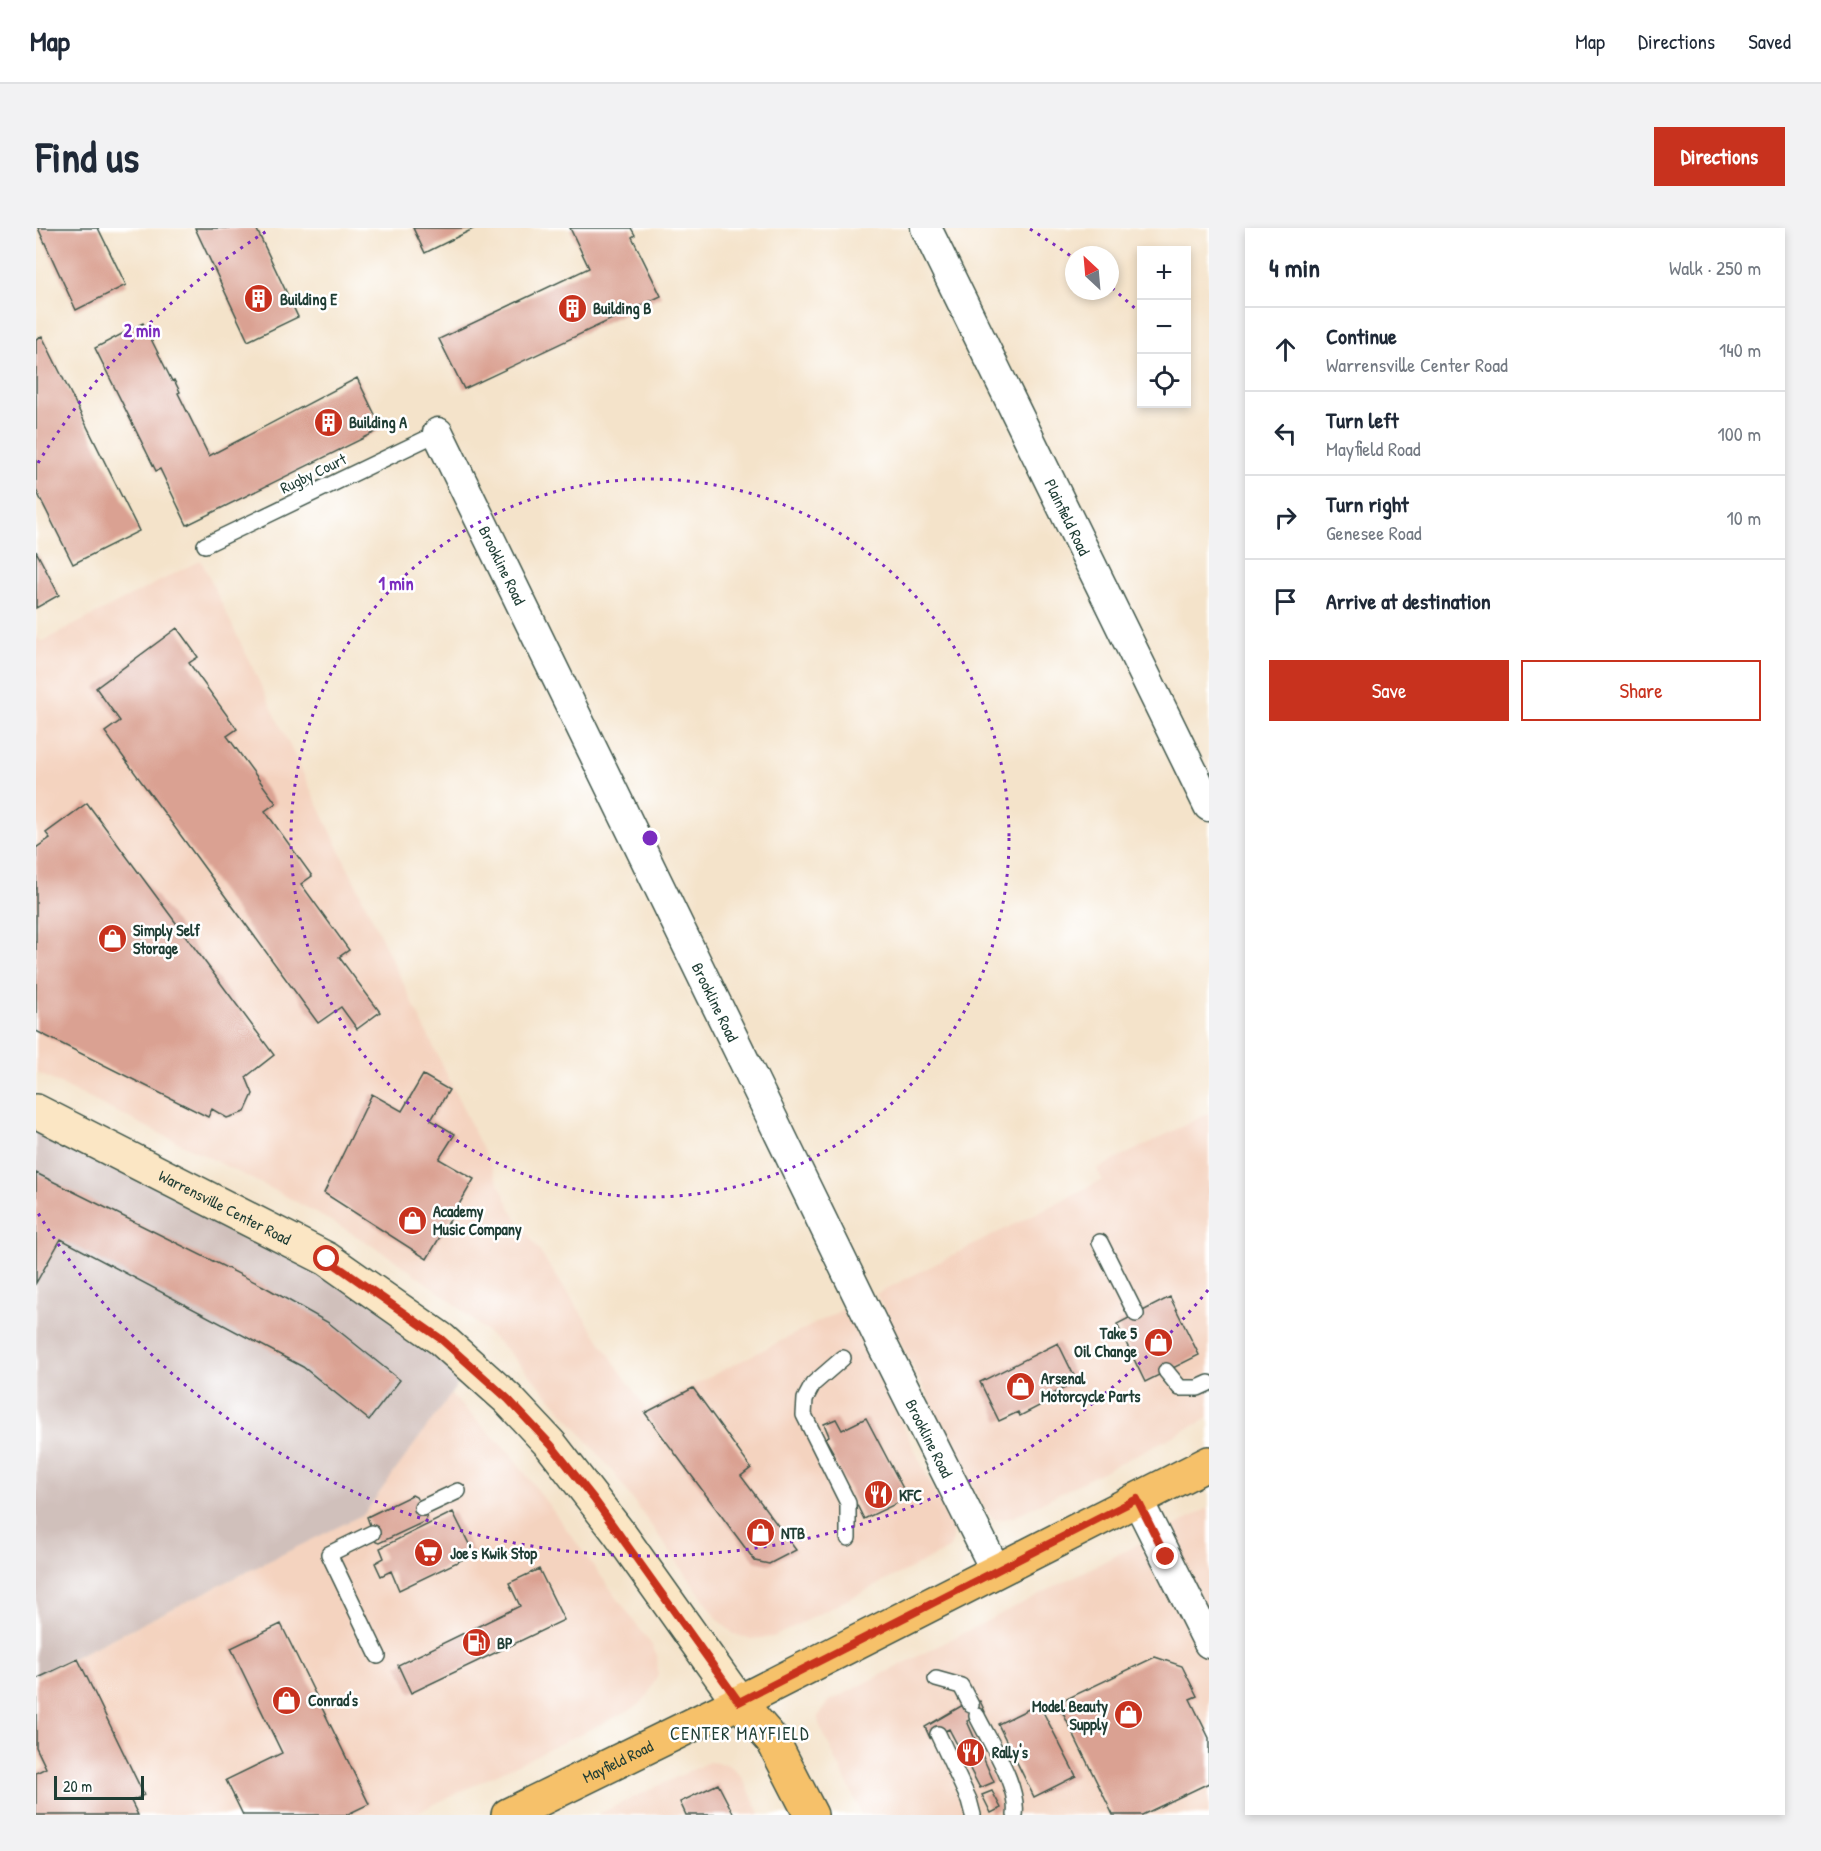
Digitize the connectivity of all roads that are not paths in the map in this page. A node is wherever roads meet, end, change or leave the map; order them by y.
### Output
1 (926, 228) edge
2 (438, 433) joint
3 (205, 545) dead end
4 (1209, 807) edge
5 (36, 1111) edge
6 (1100, 1242) dead end
7 (1136, 1314) dead end
8 (843, 1358) dead end
9 (1166, 1371) dead end
10 (1209, 1383) edge
11 (1209, 1463) edge
12 (458, 1491) dead end
13 (1137, 1499) junction
14 (422, 1508) dead end
15 (372, 1533) dead end
16 (848, 1538) dead end
17 (996, 1571) junction
18 (1209, 1643) edge
19 (378, 1656) dead end
20 (936, 1679) dead end
21 (739, 1702) junction
22 (938, 1734) dead end
23 (508, 1815) edge
24 (811, 1815) edge
25 (973, 1815) edge
26 (1015, 1815) edge

1 - 4 street, Plainfield Road
2 - 3 lane, Rugby Court
2 - 17 street, Brookline Road
5 - 21 main road, Warrensville Center Road
6 - 7 lane
8 - 16 lane
9 - 10 lane
11 - 13 main road, Mayfield Road
12 - 14 lane
13 - 17 main road, Mayfield Road
13 - 18 street
15 - 19 lane
17 - 21 main road, Mayfield Road
20 - 26 lane
21 - 23 main road, Mayfield Road
21 - 24 main road, Warrensville Center Road
22 - 25 lane

